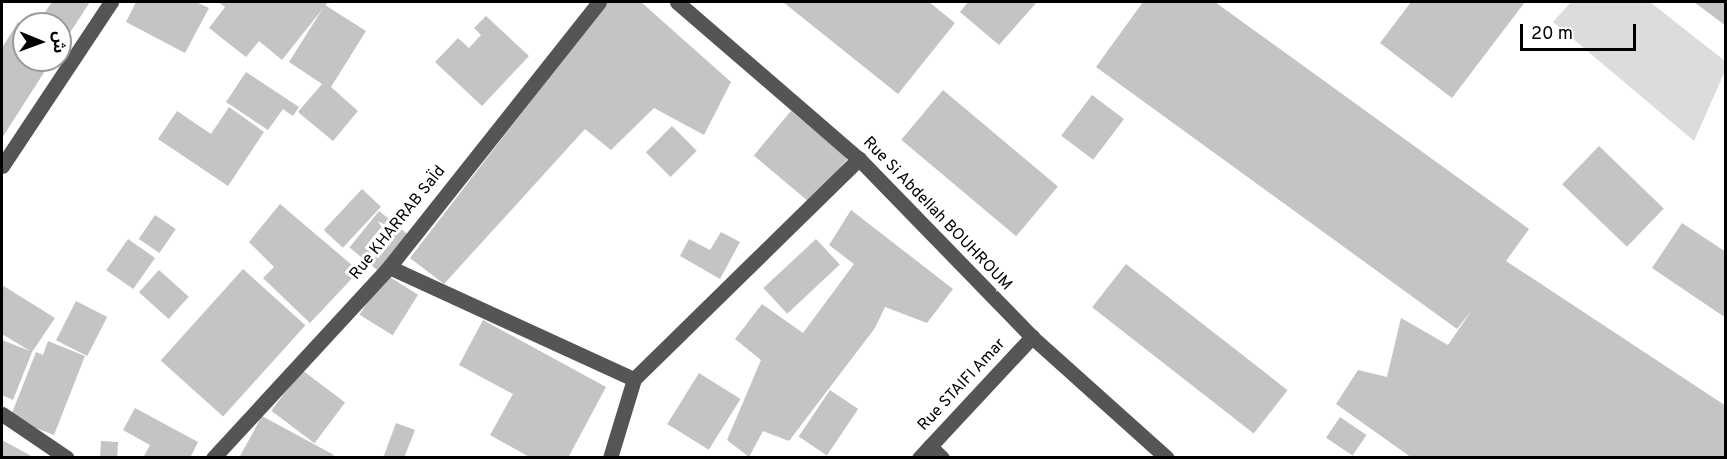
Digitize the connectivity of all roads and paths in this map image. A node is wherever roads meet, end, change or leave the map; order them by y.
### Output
1 (111, 2) edge
2 (599, 2) edge
3 (677, 2) edge
4 (859, 159) junction
5 (2, 166) edge
6 (388, 267) junction
7 (1032, 337) junction
8 (634, 379) junction
9 (2, 414) edge
10 (924, 452) edge
11 (67, 458) edge
12 (213, 458) edge
13 (610, 458) edge
14 (942, 458) edge
15 (1167, 458) edge

1 - 5 street
2 - 6 street, Rue KHARRAB SaÏd
3 - 4 street, Rue Si Abdellah BOUHROUM
4 - 7 street, Rue Si Abdellah BOUHROUM
4 - 8 street
6 - 8 street
6 - 12 street, Rue KHARRAB SaÏd
7 - 10 street, Rue STAIFI Amar
7 - 15 street, Rue Si Abdellah BOUHROUM
8 - 13 street
9 - 11 street
10 - 14 street

